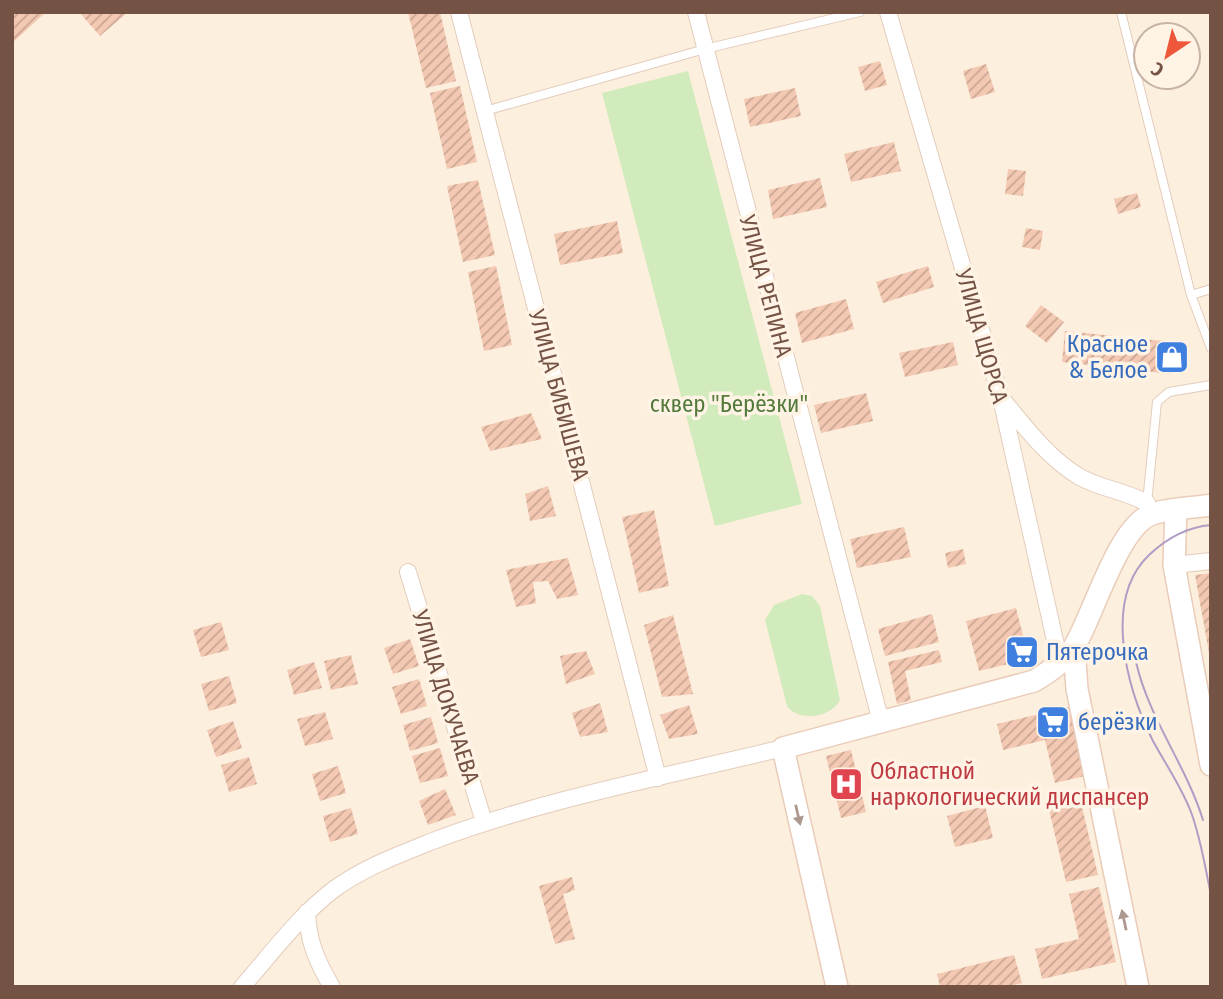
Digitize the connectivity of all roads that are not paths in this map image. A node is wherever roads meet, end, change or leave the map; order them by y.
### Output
1 (459, 12) edge
2 (696, 12) edge
3 (860, 12) edge
4 (888, 12) edge
5 (1121, 12) edge
6 (705, 50) junction
7 (485, 111) junction
8 (1211, 289) edge
9 (1191, 295) junction
10 (1211, 348) edge
11 (1211, 384) edge
12 (1001, 398) junction
13 (1211, 505) edge
14 (1149, 509) junction
15 (1176, 510) junction
16 (1211, 561) edge
17 (1174, 565) junction
18 (408, 572) dead end
19 (1067, 655) junction
20 (1202, 678) edge
21 (881, 722) junction
22 (783, 748) junction
23 (1211, 765) edge
24 (658, 778) junction
25 (484, 822) junction
26 (307, 912) junction
27 (242, 987) edge
28 (332, 987) edge
29 (837, 987) edge
30 (1138, 987) edge

1 - 7 street, УЛИЦА БИБИШЕВА
2 - 6 street, УЛИЦА РЕПИНА
3 - 6 lane
4 - 12 street, УЛИЦА ЩОРСА
5 - 9 lane
6 - 7 lane
6 - 21 street, УЛИЦА РЕПИНА
7 - 24 street, УЛИЦА БИБИШЕВА
8 - 9 lane
9 - 10 lane
11 - 14 lane
12 - 14 street
12 - 19 street, УЛИЦА ЩОРСА
13 - 15 street
14 - 15 street
14 - 19 street
15 - 17 street
16 - 17 street
17 - 20 street
18 - 25 street, УЛИЦА ДОКУЧАЕВА
19 - 21 street
30 -> 19 street
20 - 23 street
21 - 22 street
22 - 24 street
22 -> 29 street
24 - 25 street
25 - 26 street
26 - 27 street
26 - 28 street

